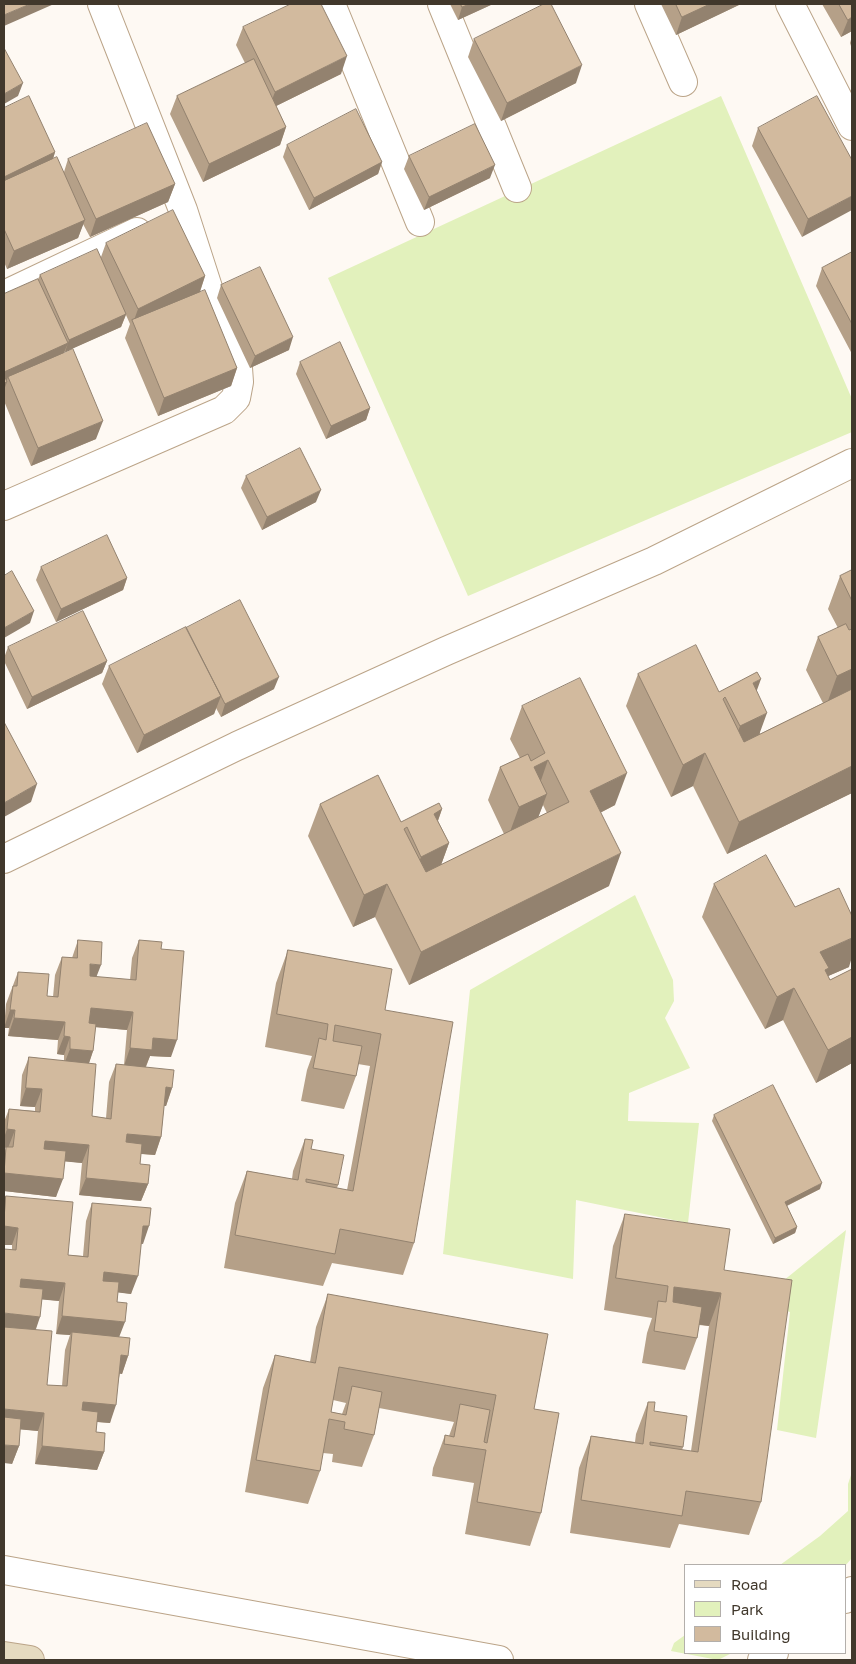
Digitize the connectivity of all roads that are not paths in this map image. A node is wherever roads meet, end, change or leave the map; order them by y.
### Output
1 (102, 4) edge
2 (330, 4) edge
3 (442, 4) edge
4 (649, 4) edge
5 (790, 4) edge
6 (683, 82) dead end
7 (852, 126) edge
8 (517, 188) dead end
9 (183, 210) junction
10 (420, 222) dead end
11 (4, 294) edge
12 (852, 463) edge
13 (4, 506) edge
14 (4, 859) edge
15 (4, 1570) edge
16 (4, 1656) edge
17 (30, 1660) edge
18 (499, 1660) edge

1 - 9 street
2 - 10 street
3 - 8 street
4 - 6 street
5 - 7 street
9 - 11 street
9 - 13 street
12 - 14 street
15 - 18 street
16 - 17 main road

